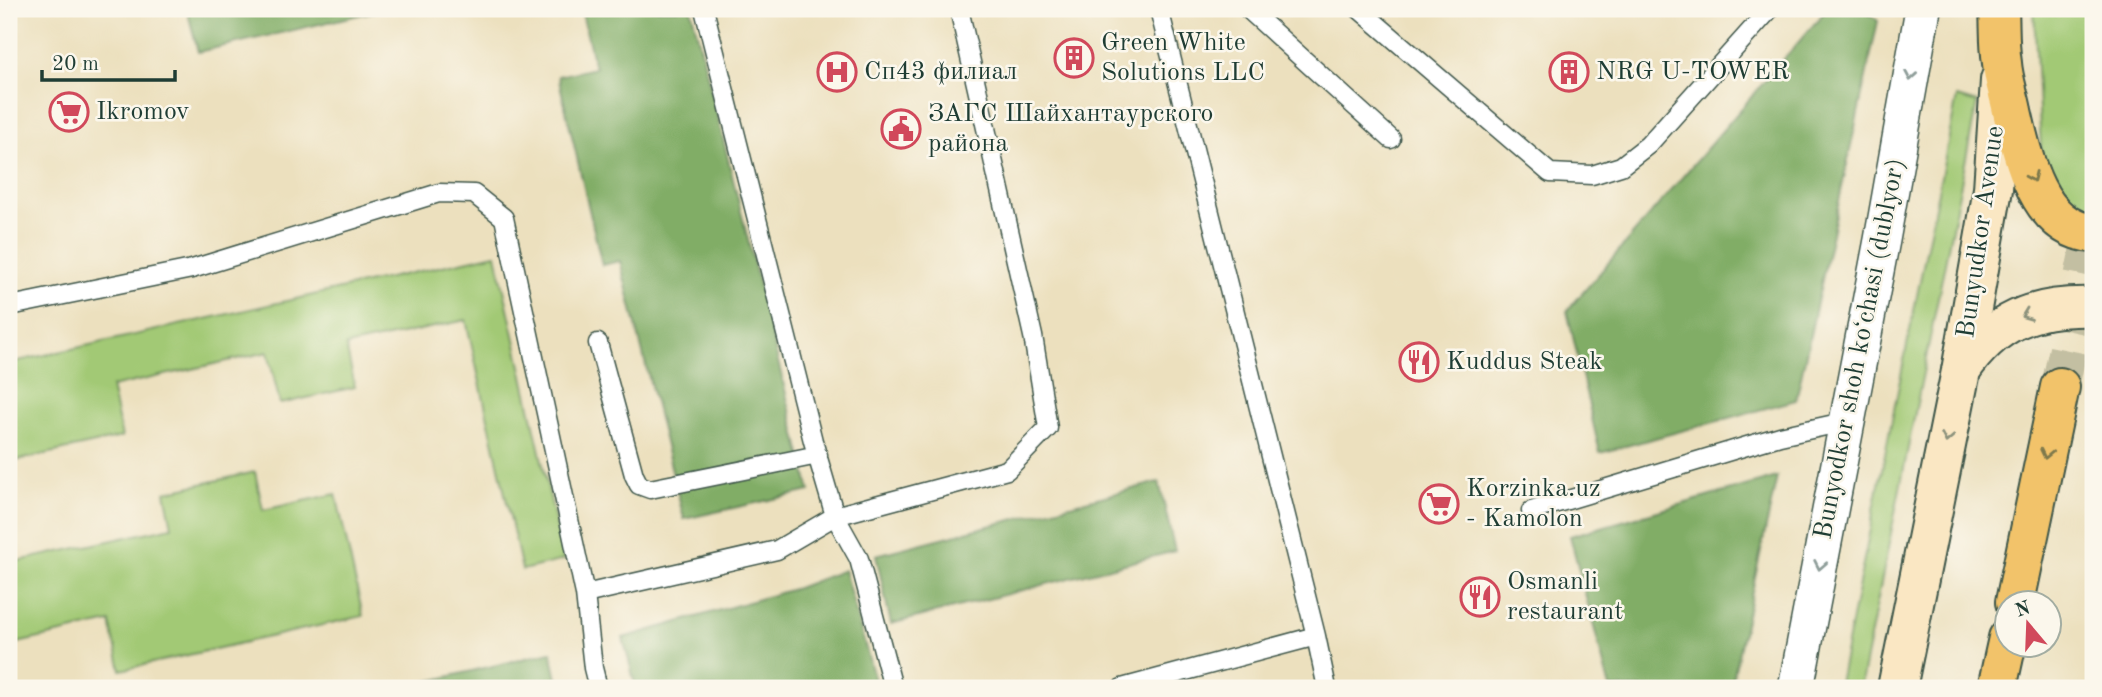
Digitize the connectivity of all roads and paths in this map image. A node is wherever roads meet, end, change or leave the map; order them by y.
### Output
1 (704, 9) edge
2 (959, 9) edge
3 (1159, 9) edge
4 (1248, 9) edge
5 (1359, 9) edge
6 (1770, 9) edge
7 (1923, 9) edge
8 (1999, 9) edge
9 (2002, 64) junction
10 (1391, 139) dead end
11 (2093, 233) edge
12 (9, 303) edge
13 (2093, 307) edge
14 (598, 343) dead end
15 (1961, 371) junction
16 (2060, 387) tunnel mouth
17 (1848, 421) junction
18 (818, 455) junction
19 (1531, 511) dead end
20 (835, 516) junction
21 (2018, 588) edge
22 (585, 594) junction
23 (1316, 636) junction
24 (2003, 658) edge
25 (598, 688) edge
26 (893, 688) edge
27 (1122, 688) edge
28 (1327, 688) edge
29 (1796, 688) edge
30 (1897, 688) edge
31 (1997, 688) edge

1 - 18 lane
2 - 20 lane
3 - 23 lane
4 - 10 lane
5 - 6 lane
7 -> 17 street, Bunyodkor shoh koʻchasi (dublyor)
8 - 9 main road, Bunyudkor Avenue
9 -> 11 main road
9 - 15 street, Bunyudkor Avenue
12 - 22 lane
13 -> 15 street
14 - 18 lane
15 -> 30 street
16 -> 21 main road
17 - 19 lane
17 -> 29 street, Bunyodkor shoh koʻchasi (dublyor)
18 - 20 lane
20 - 22 lane
20 - 26 lane
22 - 25 lane
23 - 27 lane
23 - 28 lane
24 - 31 main road

